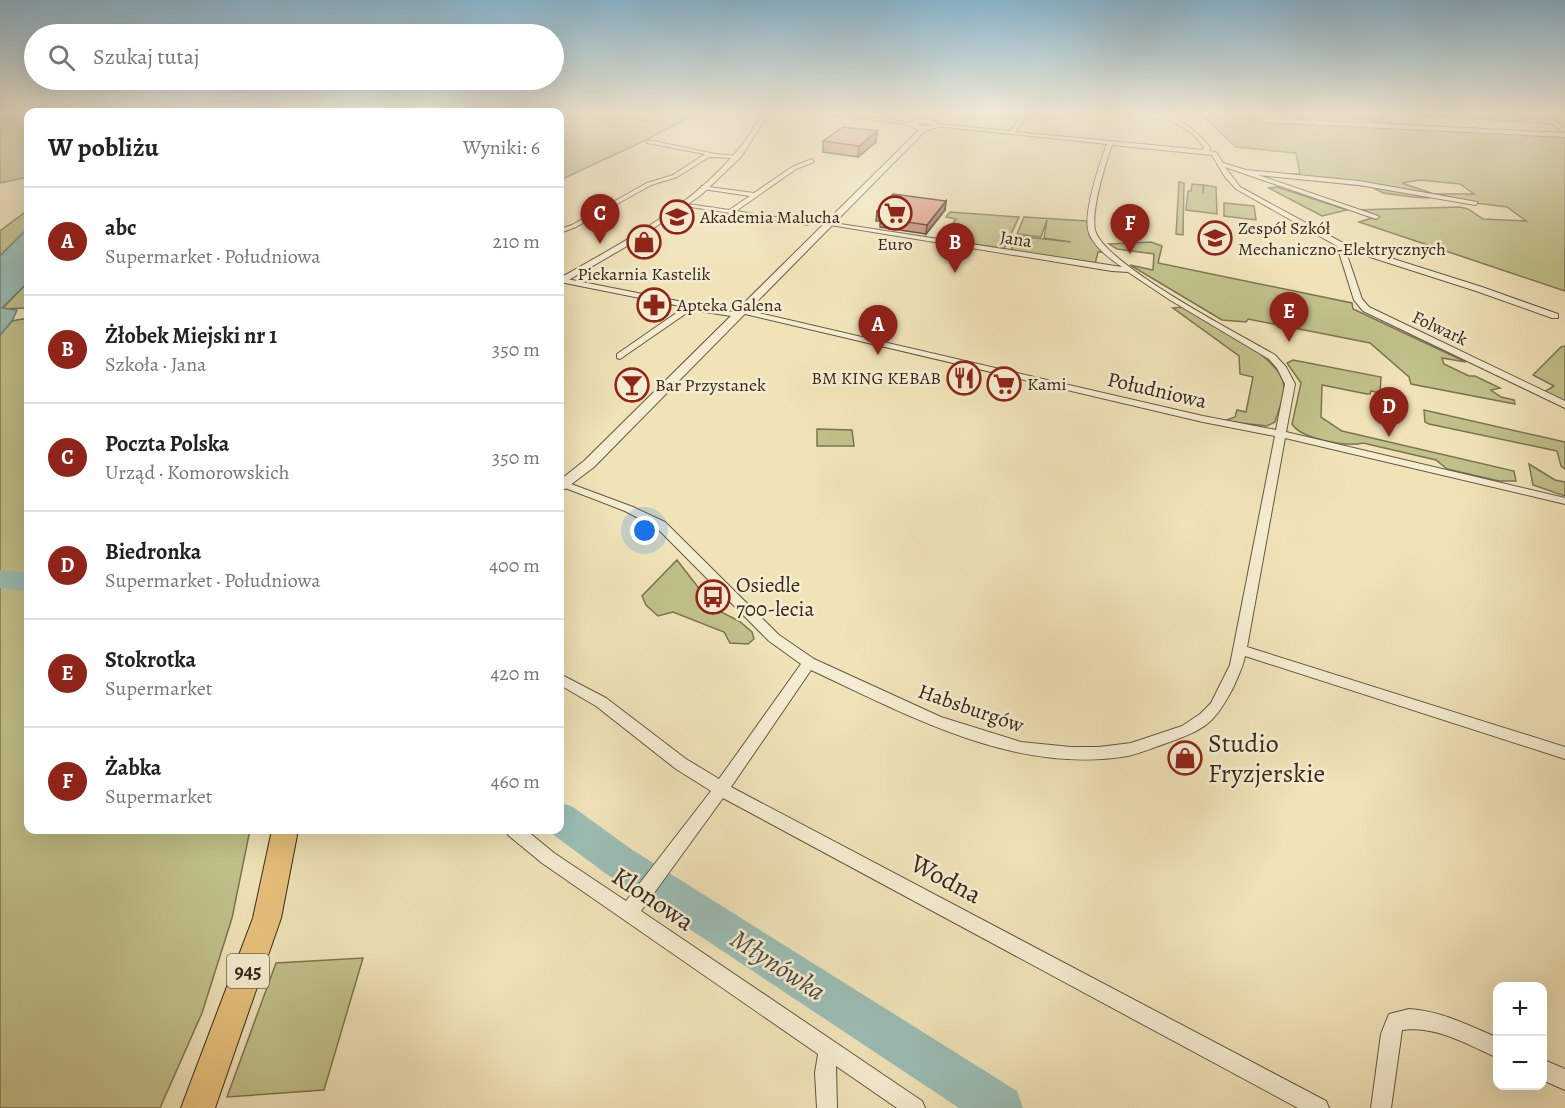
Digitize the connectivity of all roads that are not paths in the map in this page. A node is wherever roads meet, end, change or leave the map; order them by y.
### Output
1 (1221, 164) edge
2 (695, 165) edge
3 (727, 165) edge
4 (802, 165) edge
5 (886, 165) edge
6 (1104, 165) edge
7 (1223, 165) edge
8 (1242, 172) junction
9 (703, 187) junction
10 (757, 195) junction
11 (1475, 203) dead end
12 (681, 205) junction
13 (731, 212) junction
14 (1376, 217) dead end
15 (806, 224) dead end
16 (827, 224) junction
17 (564, 230) edge
18 (1340, 245) junction
19 (1128, 270) junction
20 (564, 279) edge
21 (564, 282) edge
22 (696, 307) junction
23 (740, 313) junction
24 (1555, 316) dead end
25 (620, 356) dead end
26 (1565, 405) edge
27 (1281, 434) junction
28 (564, 483) edge
29 (564, 486) edge
30 (1565, 501) edge
31 (1241, 650) junction
32 (809, 663) junction
33 (564, 681) edge
34 (1565, 753) edge
35 (721, 789) junction
36 (284, 834) edge
37 (519, 834) edge
38 (629, 912) junction
39 (1493, 1046) edge
40 (829, 1050) junction
41 (1547, 1071) edge
42 (1565, 1080) edge
43 (198, 1108) edge
44 (827, 1108) edge
45 (915, 1108) edge
46 (1319, 1108) edge
47 (1381, 1108) edge

1 - 18 street
2 - 17 street
3 - 9 street
4 - 10 street
5 - 16 street
6 - 19 street, Habsburgów
7 - 8 street
8 - 11 street
8 - 14 street
9 - 10 street
9 - 12 street
10 - 13 street
12 - 13 street
12 - 20 street
13 - 15 street
16 - 19 street, Jana
16 - 23 street
18 - 24 street
18 - 26 street, Folwark
19 - 27 street, Habsburgów
21 - 22 street, Południowa
22 - 23 street, Południowa
22 - 25 street
23 - 27 street, Południowa
23 - 28 street
27 - 30 street, Południowa
27 - 31 street, Habsburgów
29 - 32 street, Habsburgów
31 - 32 street, Habsburgów
31 - 34 street
32 - 35 street
33 - 35 street, Wodna
35 - 38 street
35 - 46 street, Wodna
36 - 43 main road, 945
37 - 38 street, Klonowa
38 - 40 street, Klonowa
39 - 47 street
40 - 44 street
40 - 45 street, Klonowa
41 - 42 street

